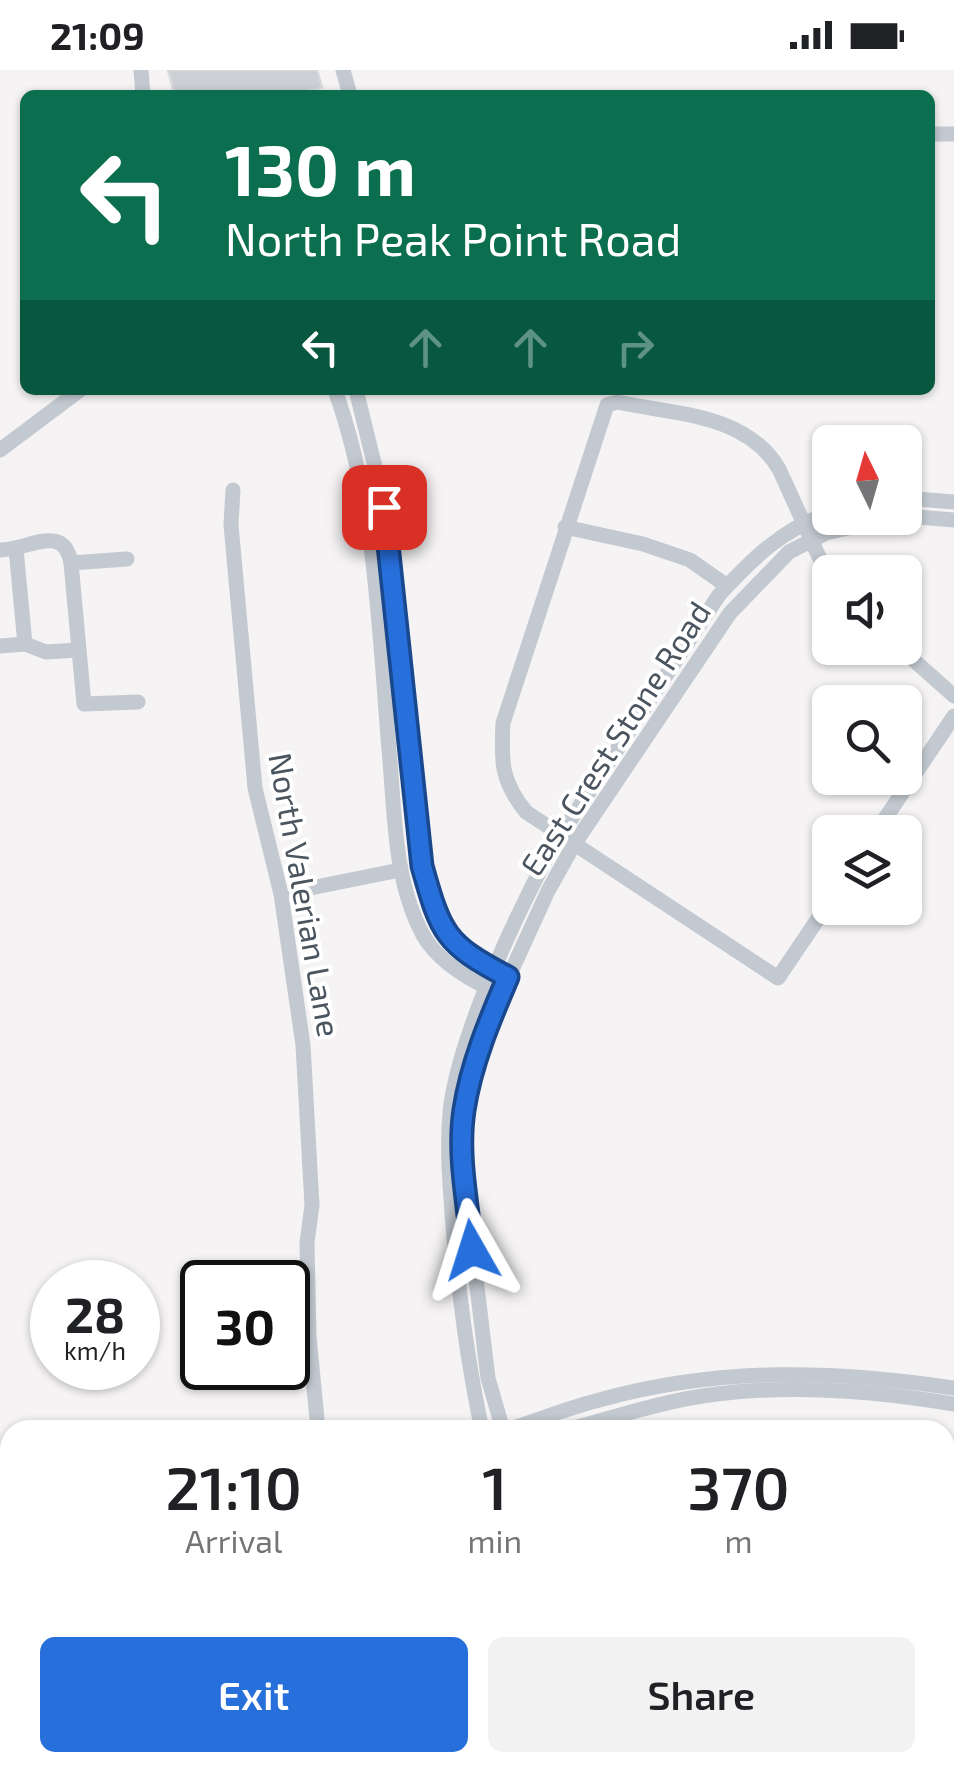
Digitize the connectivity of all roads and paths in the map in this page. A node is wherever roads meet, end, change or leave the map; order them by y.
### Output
1 (73, 395) edge
2 (337, 395) edge
3 (357, 395) edge
4 (0, 450) edge
5 (233, 490) dead end
6 (922, 499) edge
7 (954, 502) edge
8 (922, 517) edge
9 (812, 520) edge
10 (954, 520) edge
11 (803, 524) junction
12 (565, 527) junction
13 (824, 535) edge
14 (810, 540) junction
15 (8, 549) edge
16 (817, 555) edge
17 (126, 559) dead end
18 (71, 564) junction
19 (727, 586) junction
20 (25, 644) junction
21 (0, 646) edge
22 (78, 650) junction
23 (919, 665) edge
24 (954, 696) edge
25 (138, 702) dead end
26 (954, 716) edge
27 (887, 815) edge
28 (566, 841) junction
29 (400, 870) junction
30 (281, 894) junction
31 (813, 925) edge
32 (502, 974) junction
33 (494, 992) junction
34 (954, 1388) edge
35 (954, 1404) edge
36 (317, 1420) edge
37 (480, 1420) edge
38 (502, 1420) edge
39 (536, 1420) edge
40 (608, 1420) edge

1 - 4 street
2 - 29 street
3 - 32 street
5 - 30 street, North Valerian Lane
6 - 7 street
8 - 10 street
9 - 11 street, East Crest Stone Road
11 - 12 street
11 - 14 street
11 - 19 street, East Crest Stone Road
12 - 19 street
12 - 28 street
13 - 14 street, East Crest Stone Road
14 - 16 street
14 - 28 street, East Crest Stone Road
15 - 18 street
15 - 20 street
17 - 18 street
18 - 22 street
19 - 28 street, East Crest Stone Road
20 - 21 street
20 - 22 street
22 - 25 street
23 - 24 street
26 - 27 street
28 - 31 street
28 - 32 street, East Crest Stone Road
29 - 30 street
29 - 33 street
30 - 36 street, North Valerian Lane
32 - 33 street, East Crest Stone Road
33 - 37 street, East Crest Stone Road
33 - 38 street, East Crest Stone Road
34 - 39 street
35 - 40 street

